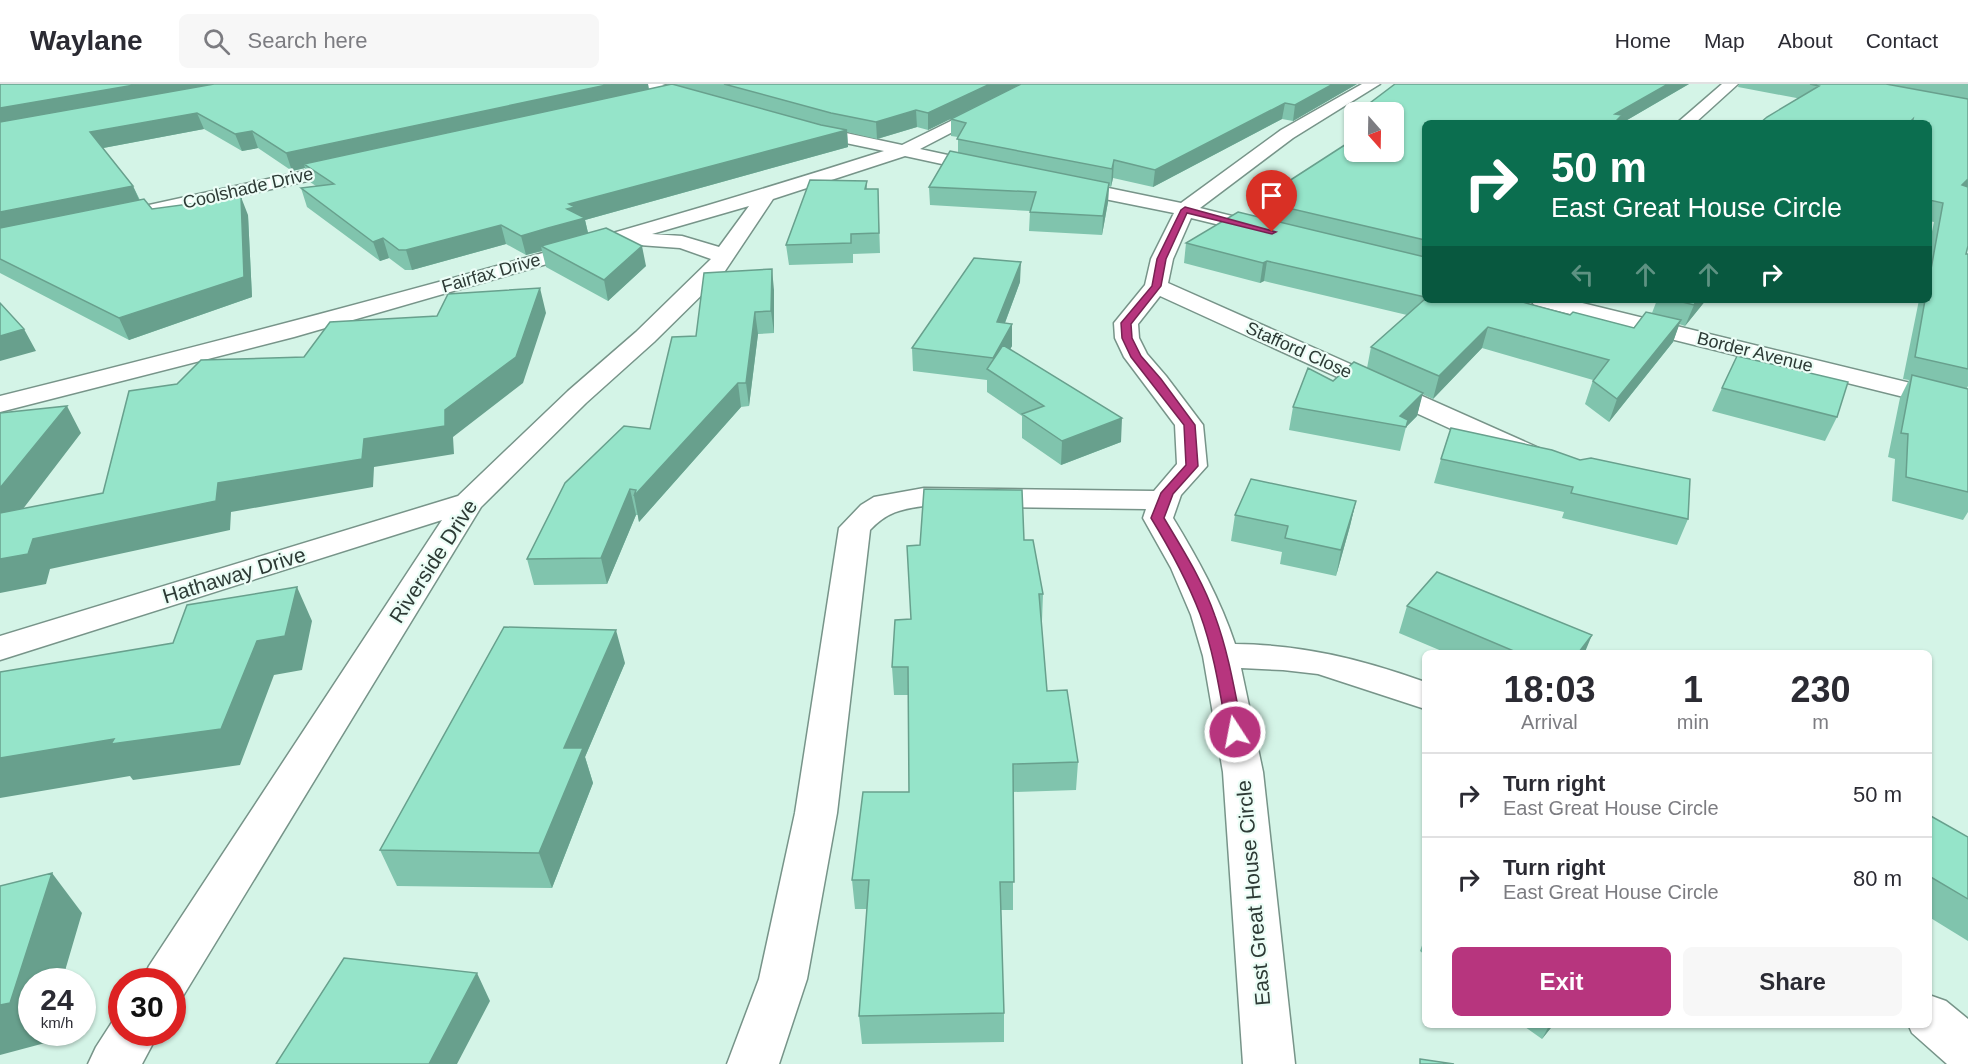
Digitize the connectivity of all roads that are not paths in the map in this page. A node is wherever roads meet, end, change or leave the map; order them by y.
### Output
1 (706, 84) edge
2 (1038, 84) edge
3 (1372, 84) edge
4 (1731, 84) edge
5 (643, 92) edge
6 (674, 93) junction
7 (718, 105) edge
8 (1689, 120) edge
9 (784, 124) edge
10 (903, 151) junction
11 (364, 162) edge
12 (1009, 173) edge
13 (1044, 180) edge
14 (766, 195) junction
15 (1185, 210) junction
16 (100, 222) edge
17 (1288, 236) edge
18 (592, 244) junction
19 (724, 256) junction
20 (1156, 286) junction
21 (1562, 303) edge
22 (0, 404) edge
23 (1968, 405) edge
24 (1551, 465) edge
25 (1165, 500) junction
26 (469, 502) junction
27 (0, 648) edge
28 (1221, 656) junction
29 (1422, 695) edge
30 (174, 968) edge
31 (1932, 1020) edge
32 (125, 1046) edge
33 (1968, 1050) edge
34 (114, 1064) edge
35 (753, 1064) edge
36 (1269, 1064) edge

1 - 6 street
2 - 10 street, Fairfax Drive
3 - 15 street
4 - 8 street
5 - 6 street
6 - 7 street
9 - 10 street
10 - 12 street
10 - 14 street, Fairfax Drive
11 - 16 street, Coolshade Drive
13 - 15 street
14 - 18 street, Fairfax Drive
14 - 19 street, Riverside Drive
15 - 17 street
15 - 20 street
18 - 19 street
18 - 22 street, Fairfax Drive
19 - 26 street, Riverside Drive
20 - 24 street, Stafford Close
20 - 25 street
21 - 23 street, Border Avenue
25 - 28 street, East Great House Circle
25 - 35 street
26 - 27 street, Hathaway Drive
26 - 30 street, Riverside Drive
28 - 29 street
28 - 36 street, East Great House Circle
31 - 33 street
32 - 34 street

